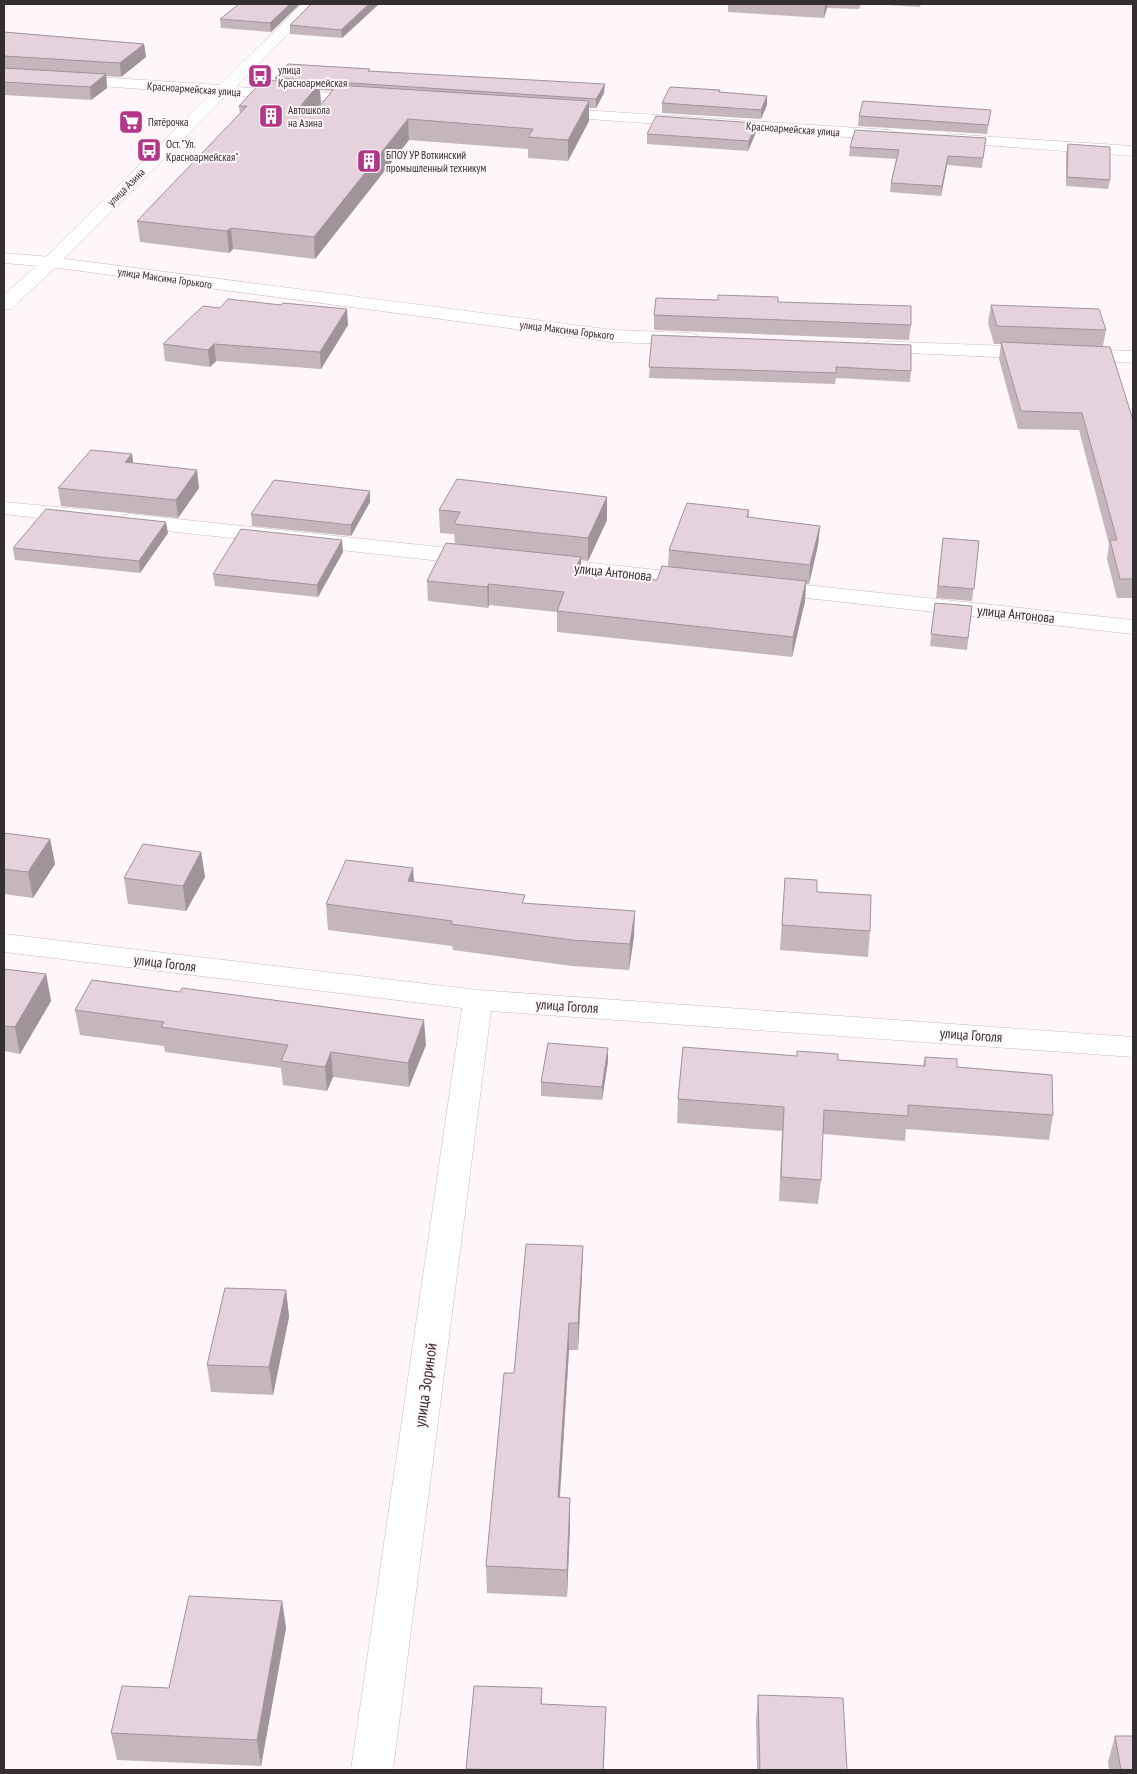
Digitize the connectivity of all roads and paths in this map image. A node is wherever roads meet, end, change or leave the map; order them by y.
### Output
1 (310, 4) edge
2 (4, 75) edge
3 (223, 91) junction
4 (384, 102) edge
5 (531, 111) edge
6 (905, 136) edge
7 (934, 138) edge
8 (1133, 152) edge
9 (4, 258) edge
10 (51, 262) junction
11 (4, 305) edge
12 (711, 340) edge
13 (858, 346) edge
14 (1133, 358) edge
15 (4, 508) edge
16 (499, 560) edge
17 (529, 563) edge
18 (717, 583) edge
19 (747, 586) edge
20 (1133, 627) edge
21 (4, 943) edge
22 (478, 1000) junction
23 (1133, 1047) edge
24 (372, 1770) edge

1 - 3 street, улица Азина
2 - 3 street, Красноармейская улица
3 - 4 street, Красноармейская улица
3 - 10 street, улица Азина
5 - 6 street, Красноармейская улица
7 - 8 street
9 - 10 street, улица Максима Горького
10 - 11 street, улица Азина
10 - 12 street, улица Максима Горького
13 - 14 street
15 - 16 street
17 - 18 street, улица Антонова
19 - 20 street, улица Антонова
21 - 22 street, улица Гоголя
22 - 23 street, улица Гоголя
22 - 24 street, улица Зориной

